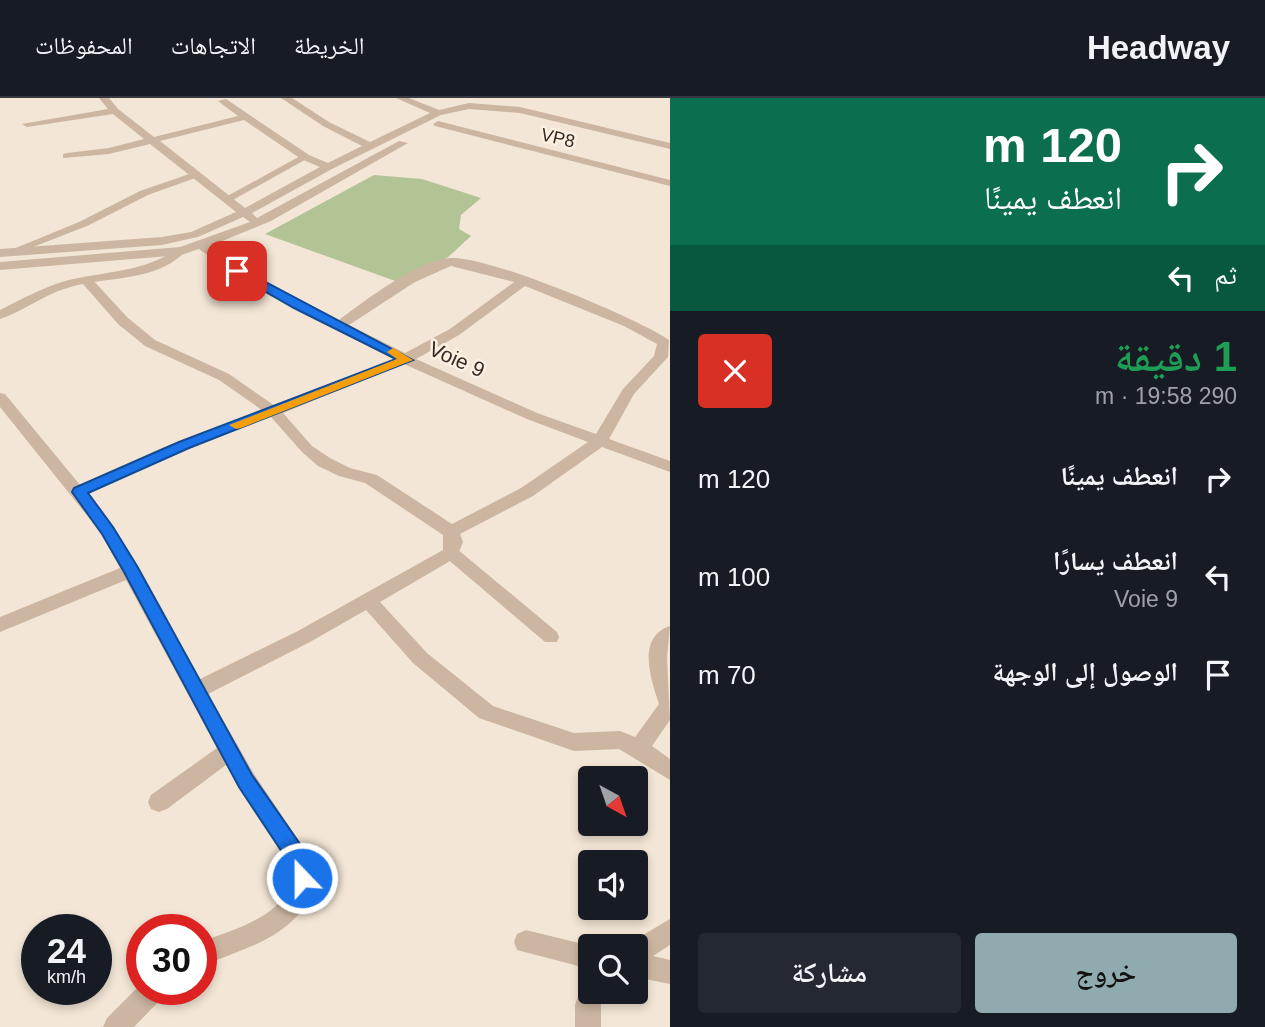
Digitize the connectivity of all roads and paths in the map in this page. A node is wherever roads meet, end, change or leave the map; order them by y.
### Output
1 (104, 98) edge
2 (286, 98) edge
3 (401, 98) edge
4 (222, 101) dead end
5 (115, 111) junction
6 (244, 117) junction
7 (438, 119) junction
8 (27, 124) dead end
9 (152, 140) junction
10 (369, 146) junction
11 (670, 146) edge
12 (67, 156) dead end
13 (305, 157) junction
14 (328, 167) junction
15 (195, 175) junction
16 (670, 183) edge
17 (227, 199) junction
18 (246, 213) junction
19 (256, 222) junction
20 (202, 246) junction
21 (181, 251) junction
22 (4, 259) edge
23 (87, 281) junction
24 (522, 282) junction
25 (0, 315) edge
26 (340, 326) junction
27 (407, 360) junction
28 (3, 406) edge
29 (274, 412) junction
30 (600, 441) junction
31 (670, 467) edge
32 (79, 492) junction
33 (451, 532) junction
34 (451, 553) junction
35 (132, 570) junction
36 (369, 601) junction
37 (0, 625) edge
38 (670, 632) edge
39 (551, 637) dead end
40 (195, 691) junction
41 (669, 706) edge
42 (639, 748) junction
43 (230, 751) junction
44 (670, 771) edge
45 (159, 802) dead end
46 (670, 930) edge
47 (526, 942) dead end
48 (648, 945) edge
49 (217, 948) edge
50 (578, 954) edge
51 (648, 967) edge
52 (670, 971) edge
53 (588, 1004) edge
54 (137, 1005) edge
55 (116, 1027) edge
56 (589, 1027) edge

1 - 5 street
2 - 10 street
3 - 7 street, VP8
4 - 6 street
5 - 8 street
5 - 9 street
6 - 9 street
6 - 13 street
7 - 10 street
7 - 11 street
7 - 16 street, VP8
7 - 19 street
9 - 12 street
9 - 15 street
10 - 14 street
13 - 14 street
13 - 17 lane
14 - 18 street
15 - 17 street
15 - 22 lane
17 - 18 street
18 - 19 street
18 - 22 street
19 - 20 street
20 - 21 street
20 - 26 street, Voie 9
21 - 22 street
21 - 23 lane
23 - 25 lane
23 - 29 street
24 - 26 street
24 - 27 street
24 - 30 street
26 - 27 street, Voie 9
27 - 29 street
27 - 30 street, Voie 9
28 - 32 street
29 - 32 street
29 - 33 street
30 - 31 street, Voie 9
30 - 33 street
32 - 35 street
33 - 34 street
34 - 36 street
34 - 39 lane
35 - 37 street
35 - 40 street
36 - 40 street
36 - 42 street
38 - 41 street
40 - 43 street
41 - 42 street
42 - 44 street
43 - 45 street
43 - 49 street
46 - 48 street
47 - 50 street
51 - 52 street
53 - 56 street
54 - 55 street

